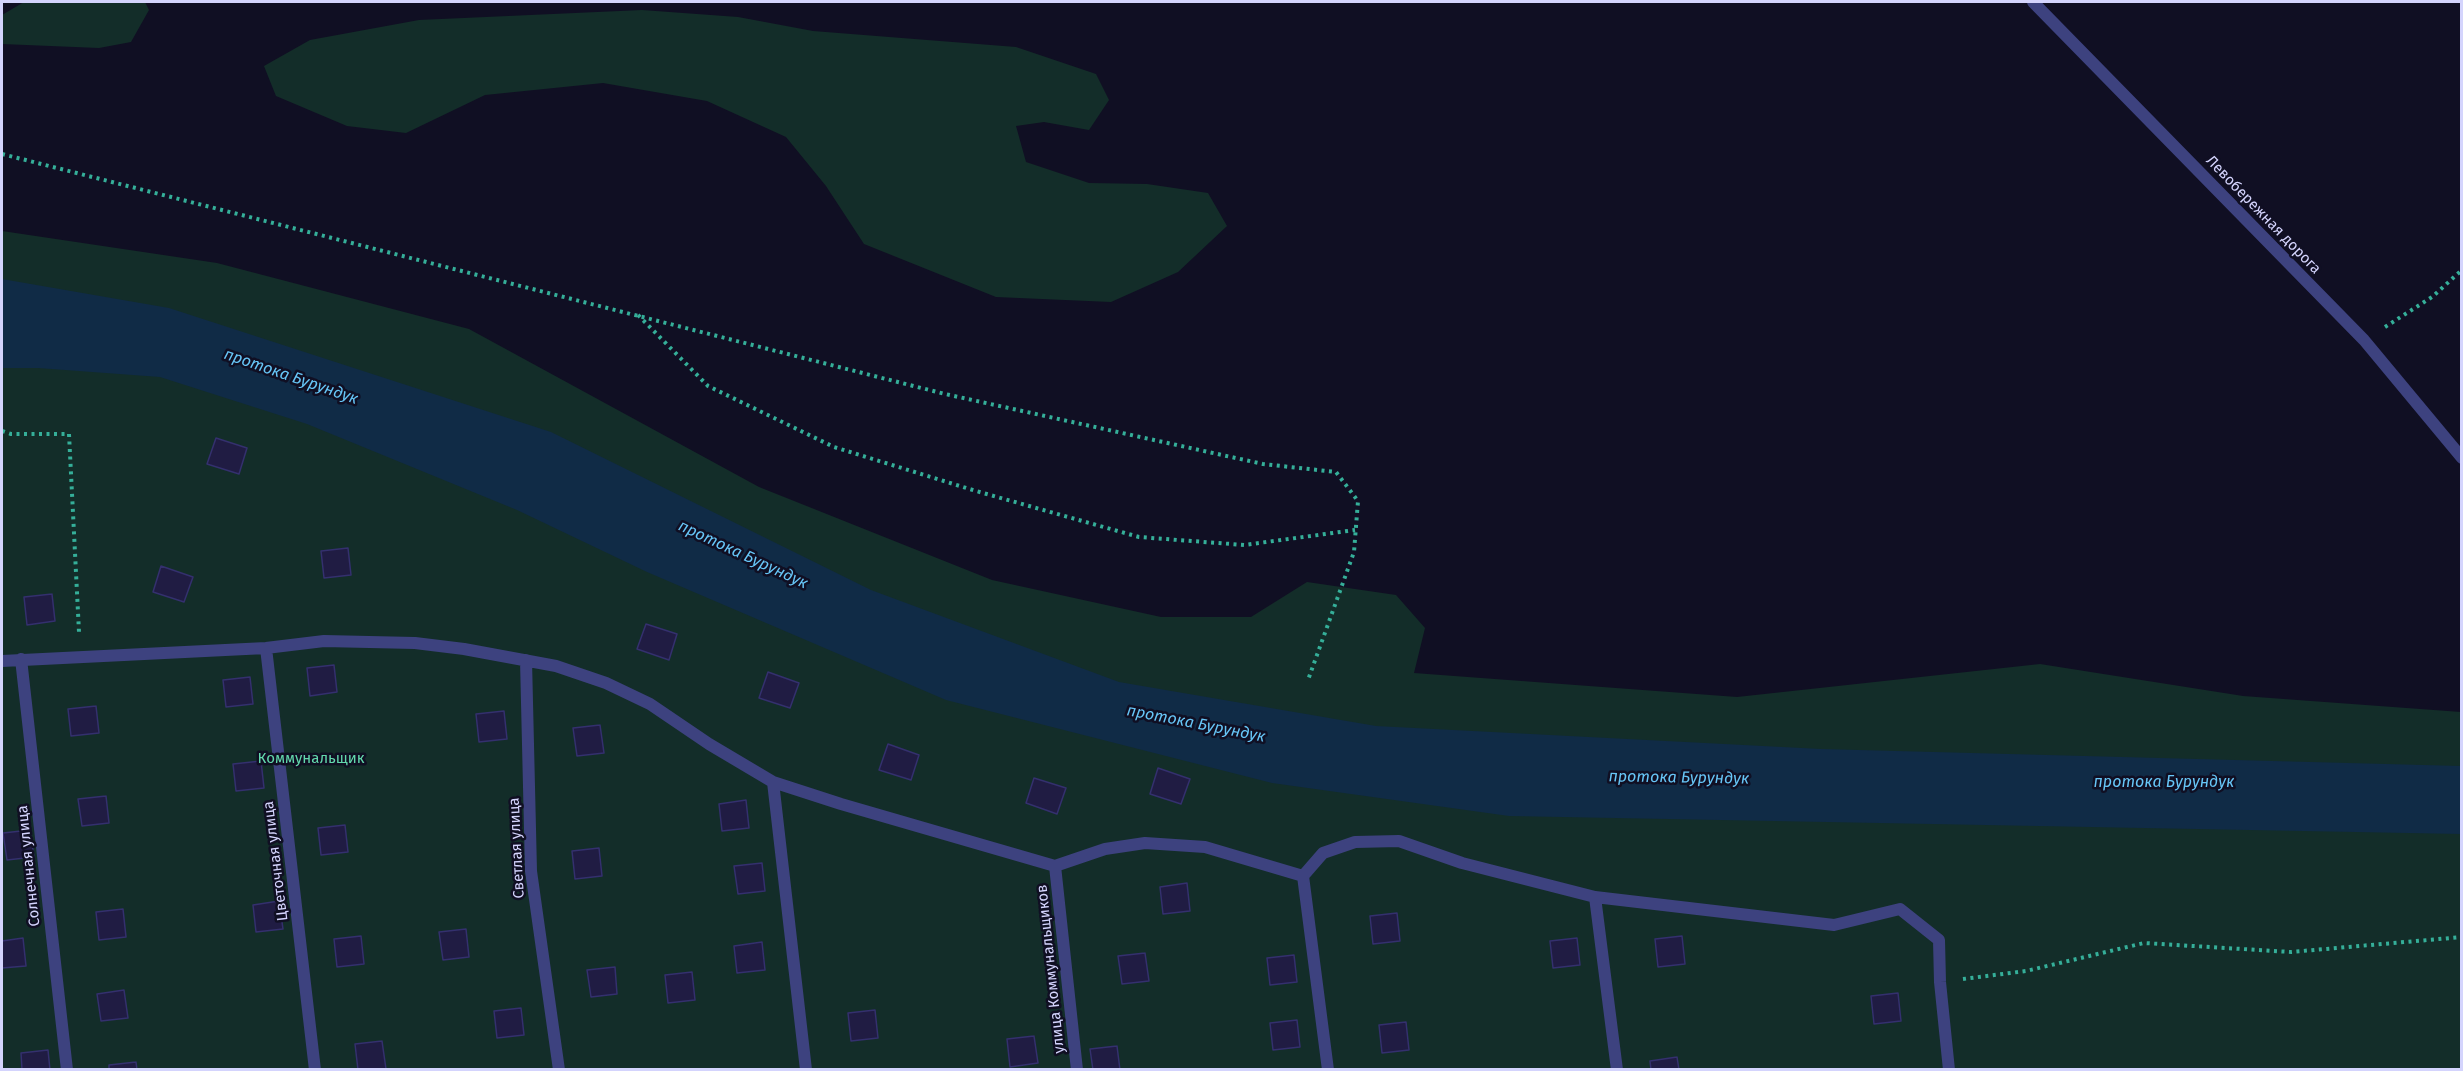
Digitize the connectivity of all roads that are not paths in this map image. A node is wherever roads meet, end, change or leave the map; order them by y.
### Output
1 (2033, 2) edge
2 (2462, 458) edge
3 (266, 648) junction
4 (21, 659) junction
5 (526, 660) junction
6 (2, 662) edge
7 (773, 782) junction
8 (1055, 866) junction
9 (1304, 876) junction
10 (1595, 897) junction
11 (67, 1070) edge
12 (315, 1070) edge
13 (559, 1070) edge
14 (806, 1070) edge
15 (1077, 1070) edge
16 (1328, 1070) edge
17 (1617, 1070) edge
18 (1949, 1070) edge

1 - 2 street, Левобережная дорога
3 - 4 street
3 - 5 street
3 - 12 street, Цветочная улица
4 - 6 street
4 - 11 street, Солнечная улица
5 - 7 street
5 - 13 street, Светлая улица
7 - 8 street
7 - 14 street
8 - 9 street
8 - 15 street, улица Коммунальщиков
9 - 10 street
9 - 16 street
10 - 17 street
10 - 18 street

